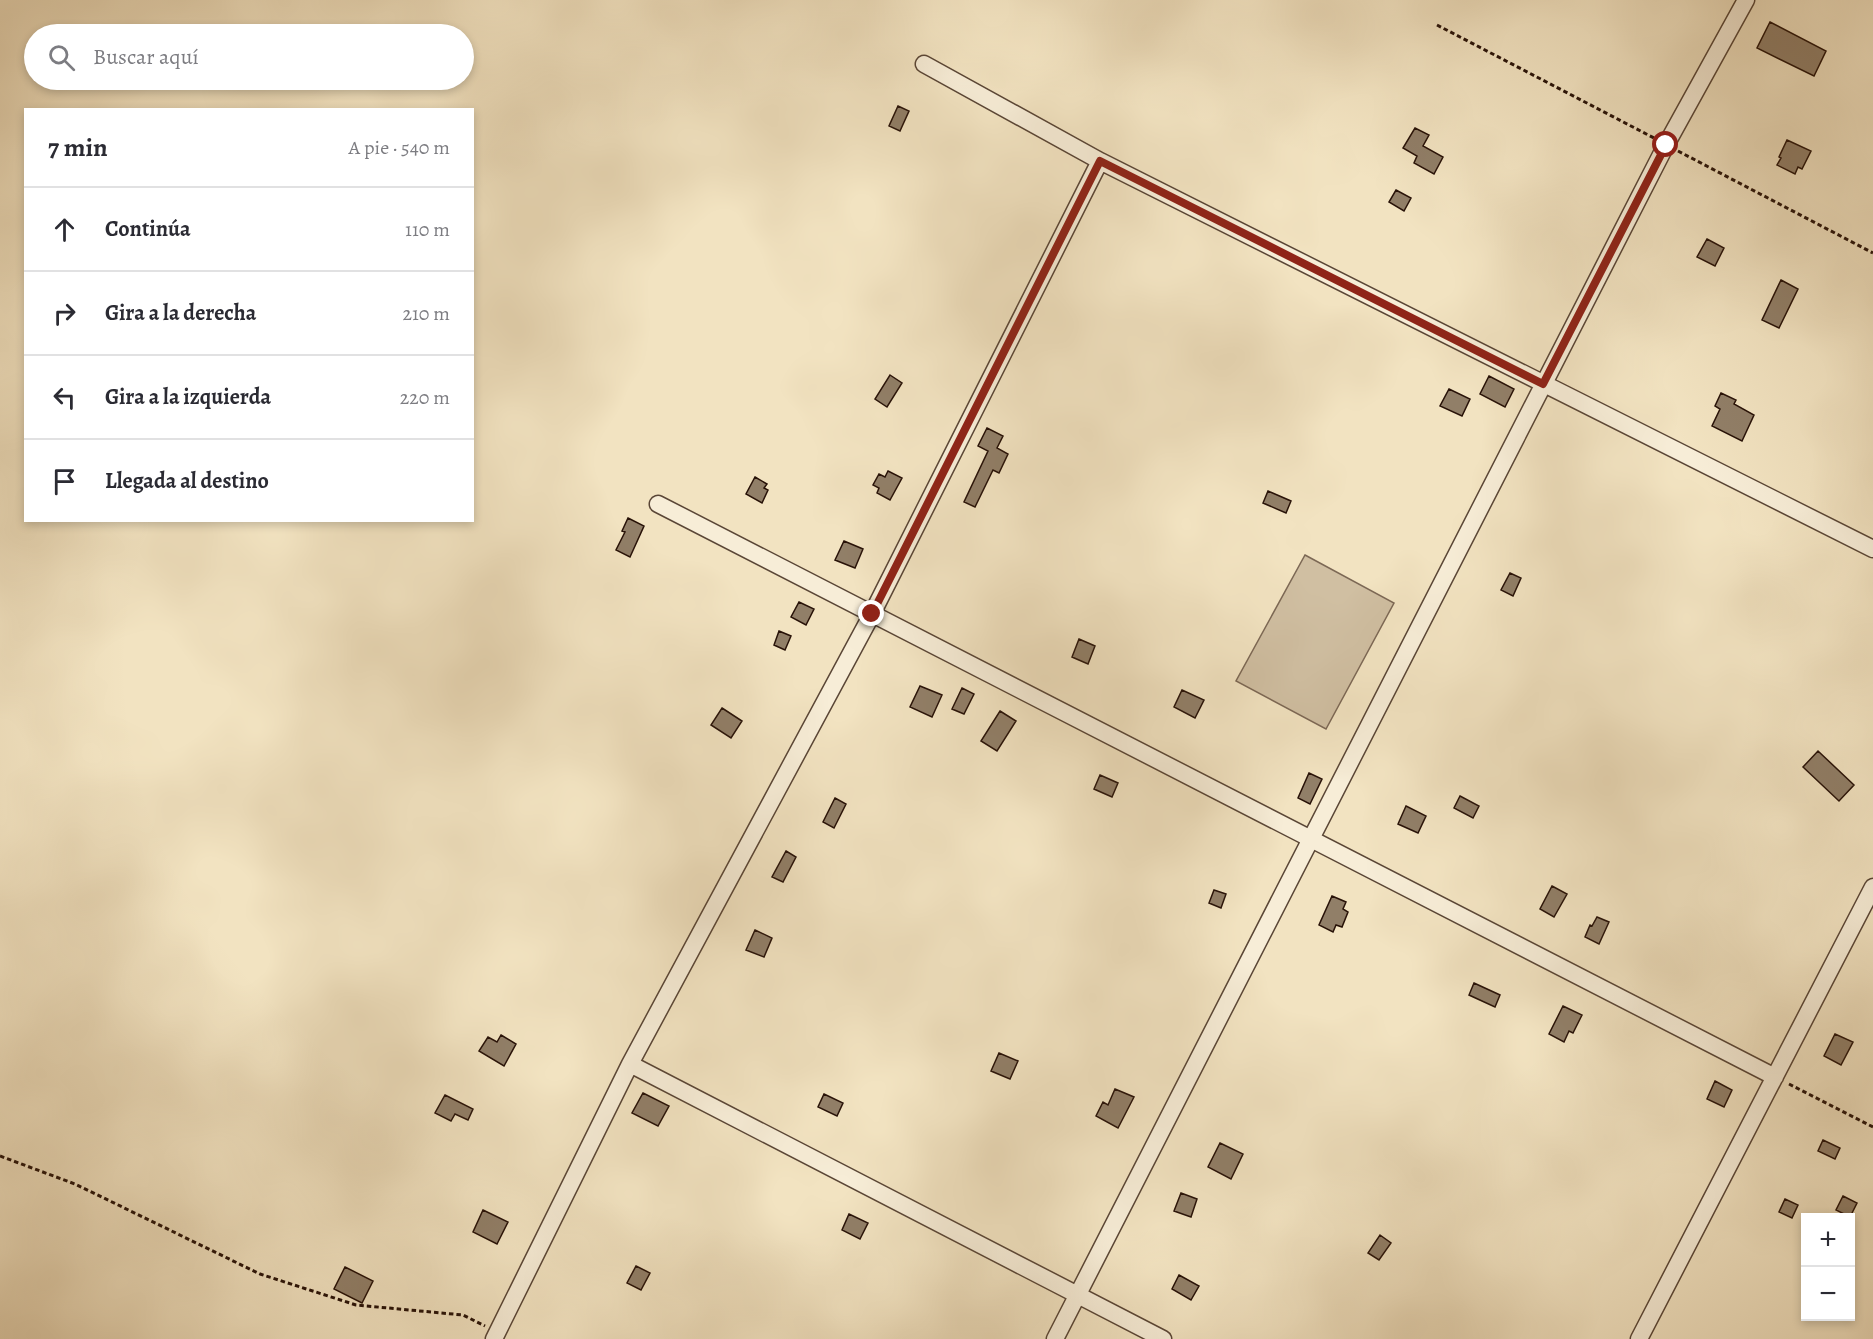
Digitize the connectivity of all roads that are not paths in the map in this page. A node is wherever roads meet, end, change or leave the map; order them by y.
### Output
1 (1746, 0) edge
2 (924, 64) dead end
3 (1100, 161) junction
4 (1543, 384) junction
5 (658, 504) dead end
6 (1873, 549) edge
7 (872, 614) junction
8 (1311, 839) junction
9 (1873, 887) edge
10 (630, 1064) junction
11 (1775, 1077) junction
12 (1077, 1295) junction
13 (496, 1335) edge
14 (1054, 1339) edge
15 (1163, 1339) edge
16 (1639, 1339) edge

1 - 4 street
2 - 3 street
3 - 4 street
3 - 7 street
4 - 6 street
4 - 8 street
5 - 7 street
7 - 8 street
7 - 10 street
8 - 11 street
8 - 12 street
9 - 11 street
10 - 12 street
10 - 13 street
11 - 16 street
12 - 14 street
12 - 15 street

